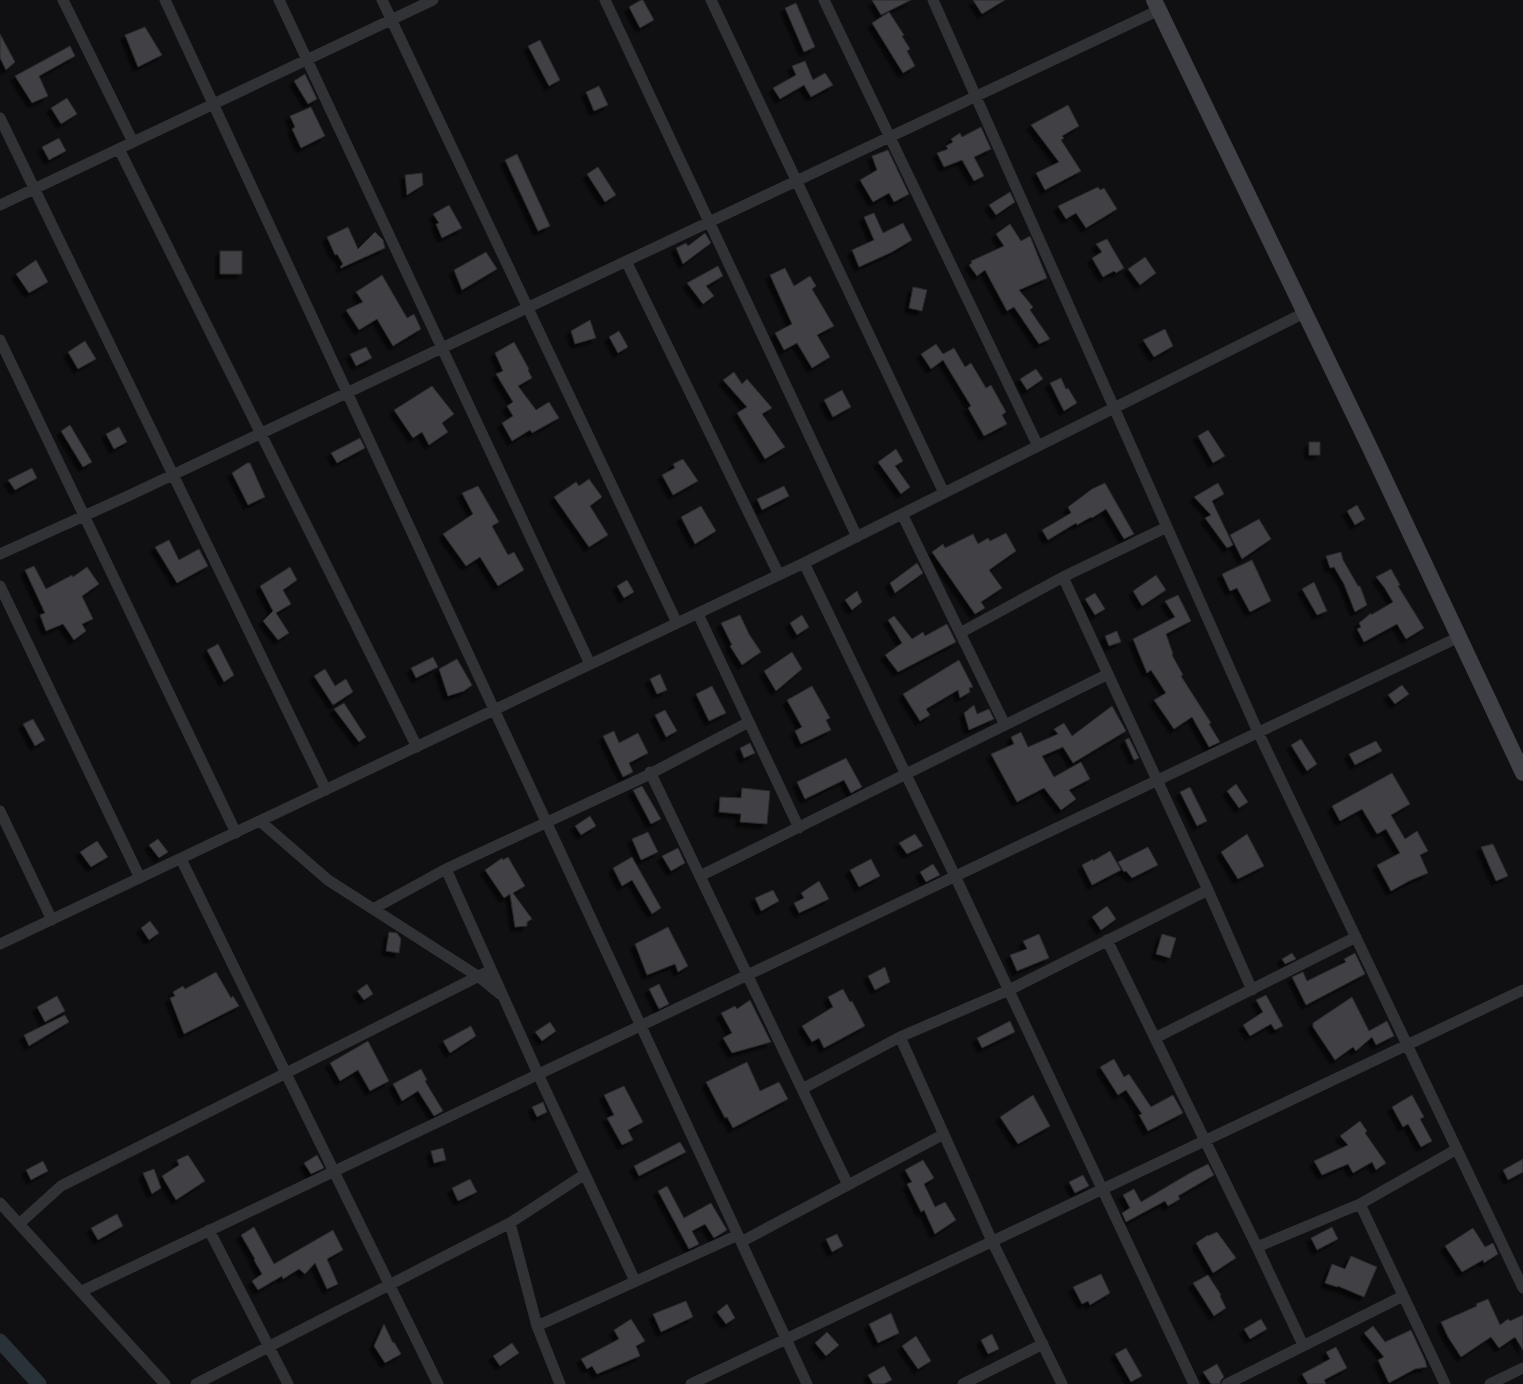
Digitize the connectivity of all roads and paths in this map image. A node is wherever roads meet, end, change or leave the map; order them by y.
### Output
1 (63, 0) edge
2 (165, 0) edge
3 (279, 0) edge
4 (382, 0) edge
5 (433, 0) edge
6 (605, 0) edge
7 (712, 0) edge
8 (824, 0) edge
9 (933, 0) edge
10 (1157, 5) edge
11 (392, 20) junction
12 (307, 60) junction
13 (976, 97) junction
14 (213, 104) junction
15 (0, 118) edge
16 (890, 137) junction
17 (133, 142) junction
18 (119, 149) junction
19 (796, 181) junction
20 (34, 189) junction
21 (0, 205) edge
22 (709, 222) junction
23 (626, 261) junction
24 (528, 307) junction
25 (1304, 313) junction
26 (0, 340) edge
27 (442, 348) junction
28 (347, 393) junction
29 (1114, 408) junction
30 (260, 433) junction
31 (1038, 446) junction
32 (173, 474) junction
33 (944, 493) junction
34 (902, 514) junction
35 (84, 516) junction
36 (1167, 527) junction
37 (856, 537) junction
38 (0, 554) edge
39 (804, 563) junction
40 (779, 575) junction
41 (1063, 577) junction
42 (0, 586) edge
43 (698, 614) junction
44 (677, 623) junction
45 (960, 633) junction
46 (1459, 637) junction
47 (590, 664) junction
48 (1108, 674) junction
49 (494, 710) junction
50 (749, 722) junction
51 (1005, 726) junction
52 (1258, 732) junction
53 (417, 747) junction
54 (650, 772) junction
55 (1523, 772) edge
56 (906, 775) junction
57 (1157, 780) junction
58 (326, 790) junction
59 (0, 811) edge
60 (260, 821) junction
61 (546, 822) junction
62 (799, 828) junction
63 (236, 833) junction
64 (181, 859) junction
65 (446, 870) junction
66 (700, 876) junction
67 (955, 876) junction
68 (140, 878) junction
69 (1208, 890) junction
70 (373, 909) junction
71 (52, 920) junction
72 (1356, 937) junction
73 (1108, 940) junction
74 (0, 944) edge
75 (491, 970) junction
76 (747, 975) junction
77 (479, 976) junction
78 (1008, 990) junction
79 (1252, 990) junction
80 (1523, 990) edge
81 (503, 996) junction
82 (640, 1025) junction
83 (900, 1037) junction
84 (1156, 1038) junction
85 (1407, 1044) junction
86 (286, 1073) junction
87 (538, 1074) junction
88 (802, 1090) junction
89 (944, 1134) junction
90 (1205, 1140) junction
91 (1457, 1149) junction
92 (334, 1171) junction
93 (585, 1174) junction
94 (848, 1185) junction
95 (1102, 1189) junction
96 (0, 1203) edge
97 (1360, 1204) junction
98 (510, 1223) junction
99 (20, 1224) junction
100 (209, 1230) junction
101 (739, 1238) junction
102 (992, 1241) junction
103 (1257, 1246) junction
104 (635, 1282) junction
105 (390, 1285) junction
106 (1523, 1288) edge
107 (82, 1291) junction
108 (1403, 1296) junction
109 (537, 1326) junction
110 (786, 1339) junction
111 (1043, 1344) junction
112 (1303, 1346) junction
113 (268, 1347) junction
114 (1523, 1368) edge
115 (165, 1384) edge
116 (196, 1384) edge
117 (288, 1384) edge
118 (438, 1384) edge
119 (560, 1384) edge
120 (690, 1384) edge
121 (807, 1384) edge
122 (963, 1384) edge
123 (1062, 1384) edge
124 (1194, 1384) edge
125 (1227, 1384) edge
126 (1445, 1384) edge
127 (1490, 1384) edge

1 - 17 street
2 - 14 street
3 - 12 street
4 - 11 street
5 - 11 street
6 - 22 street
7 - 19 street
8 - 16 street
9 - 13 street
10 - 13 street
10 - 25 main road
11 - 12 street
11 - 24 street
12 - 14 street
12 - 27 street
13 - 16 street
13 - 29 street
14 - 17 street
14 - 28 street
15 - 20 street
16 - 19 street
16 - 31 street
17 - 18 street
18 - 20 street
18 - 30 street
19 - 22 street
19 - 33 street
20 - 21 street
20 - 32 street
22 - 23 street
22 - 37 street
23 - 24 street
23 - 40 street
24 - 27 street
24 - 44 street
25 - 29 street
25 - 46 main road
26 - 35 street
27 - 28 street
27 - 47 street
28 - 30 street
28 - 49 street
29 - 31 street
29 - 36 street
30 - 32 street
30 - 53 street
31 - 33 street
32 - 35 street
32 - 58 street
33 - 34 street
34 - 37 street
34 - 45 street
35 - 38 street
35 - 63 street
36 - 41 street
36 - 52 street
37 - 39 street
39 - 40 street
39 - 56 street
40 - 43 street
41 - 45 street
41 - 48 street
42 - 68 street
43 - 44 street
43 - 50 street
44 - 47 street
45 - 51 street
46 - 52 street
46 - 55 main road
47 - 49 street
48 - 51 street
48 - 57 street
49 - 53 street
49 - 61 street
50 - 54 street
50 - 62 street
51 - 56 street
52 - 57 street
52 - 72 street
53 - 58 street
54 - 61 street
54 - 66 street
56 - 62 street
56 - 67 street
57 - 67 street
57 - 69 street
58 - 60 street
59 - 71 street
60 - 63 street
60 - 70 street
61 - 65 street
61 - 82 street
62 - 66 street
63 - 64 street
64 - 68 street
64 - 86 street
65 - 70 street
65 - 75 street
66 - 76 street
67 - 76 street
67 - 78 street
68 - 71 street
69 - 73 street
69 - 79 street
70 - 77 street
71 - 74 street
72 - 79 street
72 - 85 street
73 - 78 street
73 - 84 street
75 - 77 street
75 - 81 street
76 - 82 street
76 - 88 street
77 - 81 street
77 - 86 street
78 - 83 street
78 - 95 street
79 - 84 street
80 - 85 street
81 - 87 street
82 - 87 street
82 - 101 street
83 - 88 street
83 - 89 street
84 - 90 street
85 - 90 street
85 - 91 street
86 - 92 street
86 - 99 street
87 - 92 street
87 - 93 street
88 - 94 street
89 - 94 street
89 - 102 street
90 - 95 street
90 - 103 street
91 - 97 street
91 - 106 street
92 - 100 street
92 - 105 street
93 - 98 street
93 - 104 street
94 - 101 street
95 - 102 street
95 - 124 street
96 - 99 street
97 - 103 street
97 - 108 street
98 - 105 street
98 - 109 street
99 - 107 street
100 - 107 street
100 - 113 street
101 - 104 street
101 - 110 street
102 - 110 street
102 - 111 street
103 - 112 street
104 - 109 street
105 - 113 street
105 - 118 street
107 - 115 street
108 - 112 street
108 - 126 street
109 - 119 street
110 - 120 street
110 - 121 street
111 - 122 street
111 - 123 street
112 - 125 street
113 - 116 street
113 - 117 street
114 - 127 street

